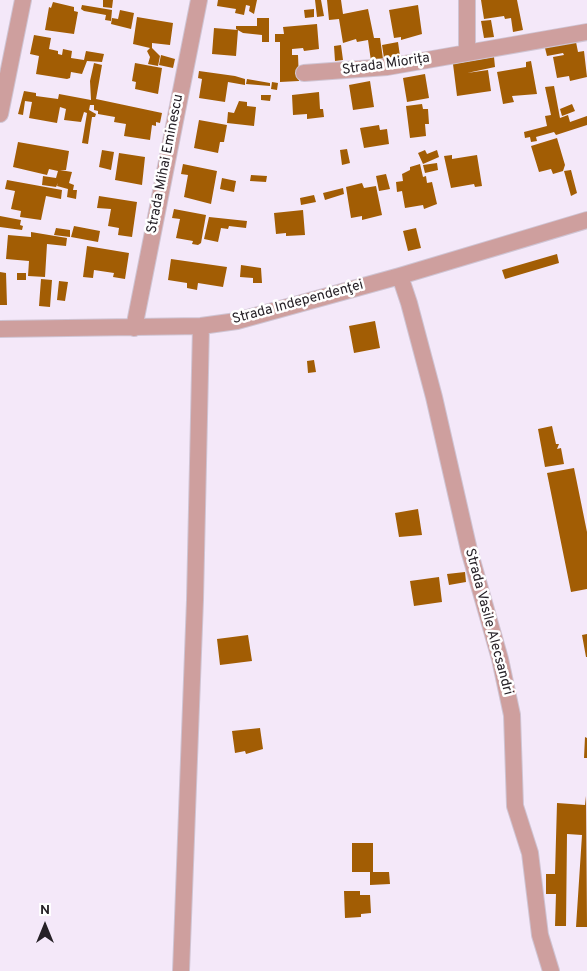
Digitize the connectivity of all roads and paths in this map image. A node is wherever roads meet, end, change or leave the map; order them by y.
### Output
1 (23, 0) edge
2 (199, 0) edge
3 (467, 0) edge
4 (587, 32) edge
5 (467, 51) junction
6 (304, 73) dead end
7 (0, 114) edge
8 (587, 220) edge
9 (400, 276) junction
10 (201, 326) junction
11 (134, 328) junction
12 (0, 329) edge
13 (181, 971) edge
14 (551, 971) edge

1 - 7 street
2 - 11 street, Strada Mihai Eminescu
3 - 5 street
4 - 5 street, Strada Miorița
5 - 6 street, Strada Miorița
8 - 9 street, Strada Independenţei
9 - 10 street, Strada Independenţei
9 - 14 street, Strada Vasile Alecsandri
10 - 11 street, Strada Independenţei
10 - 13 street
11 - 12 street, Strada Independenţei

